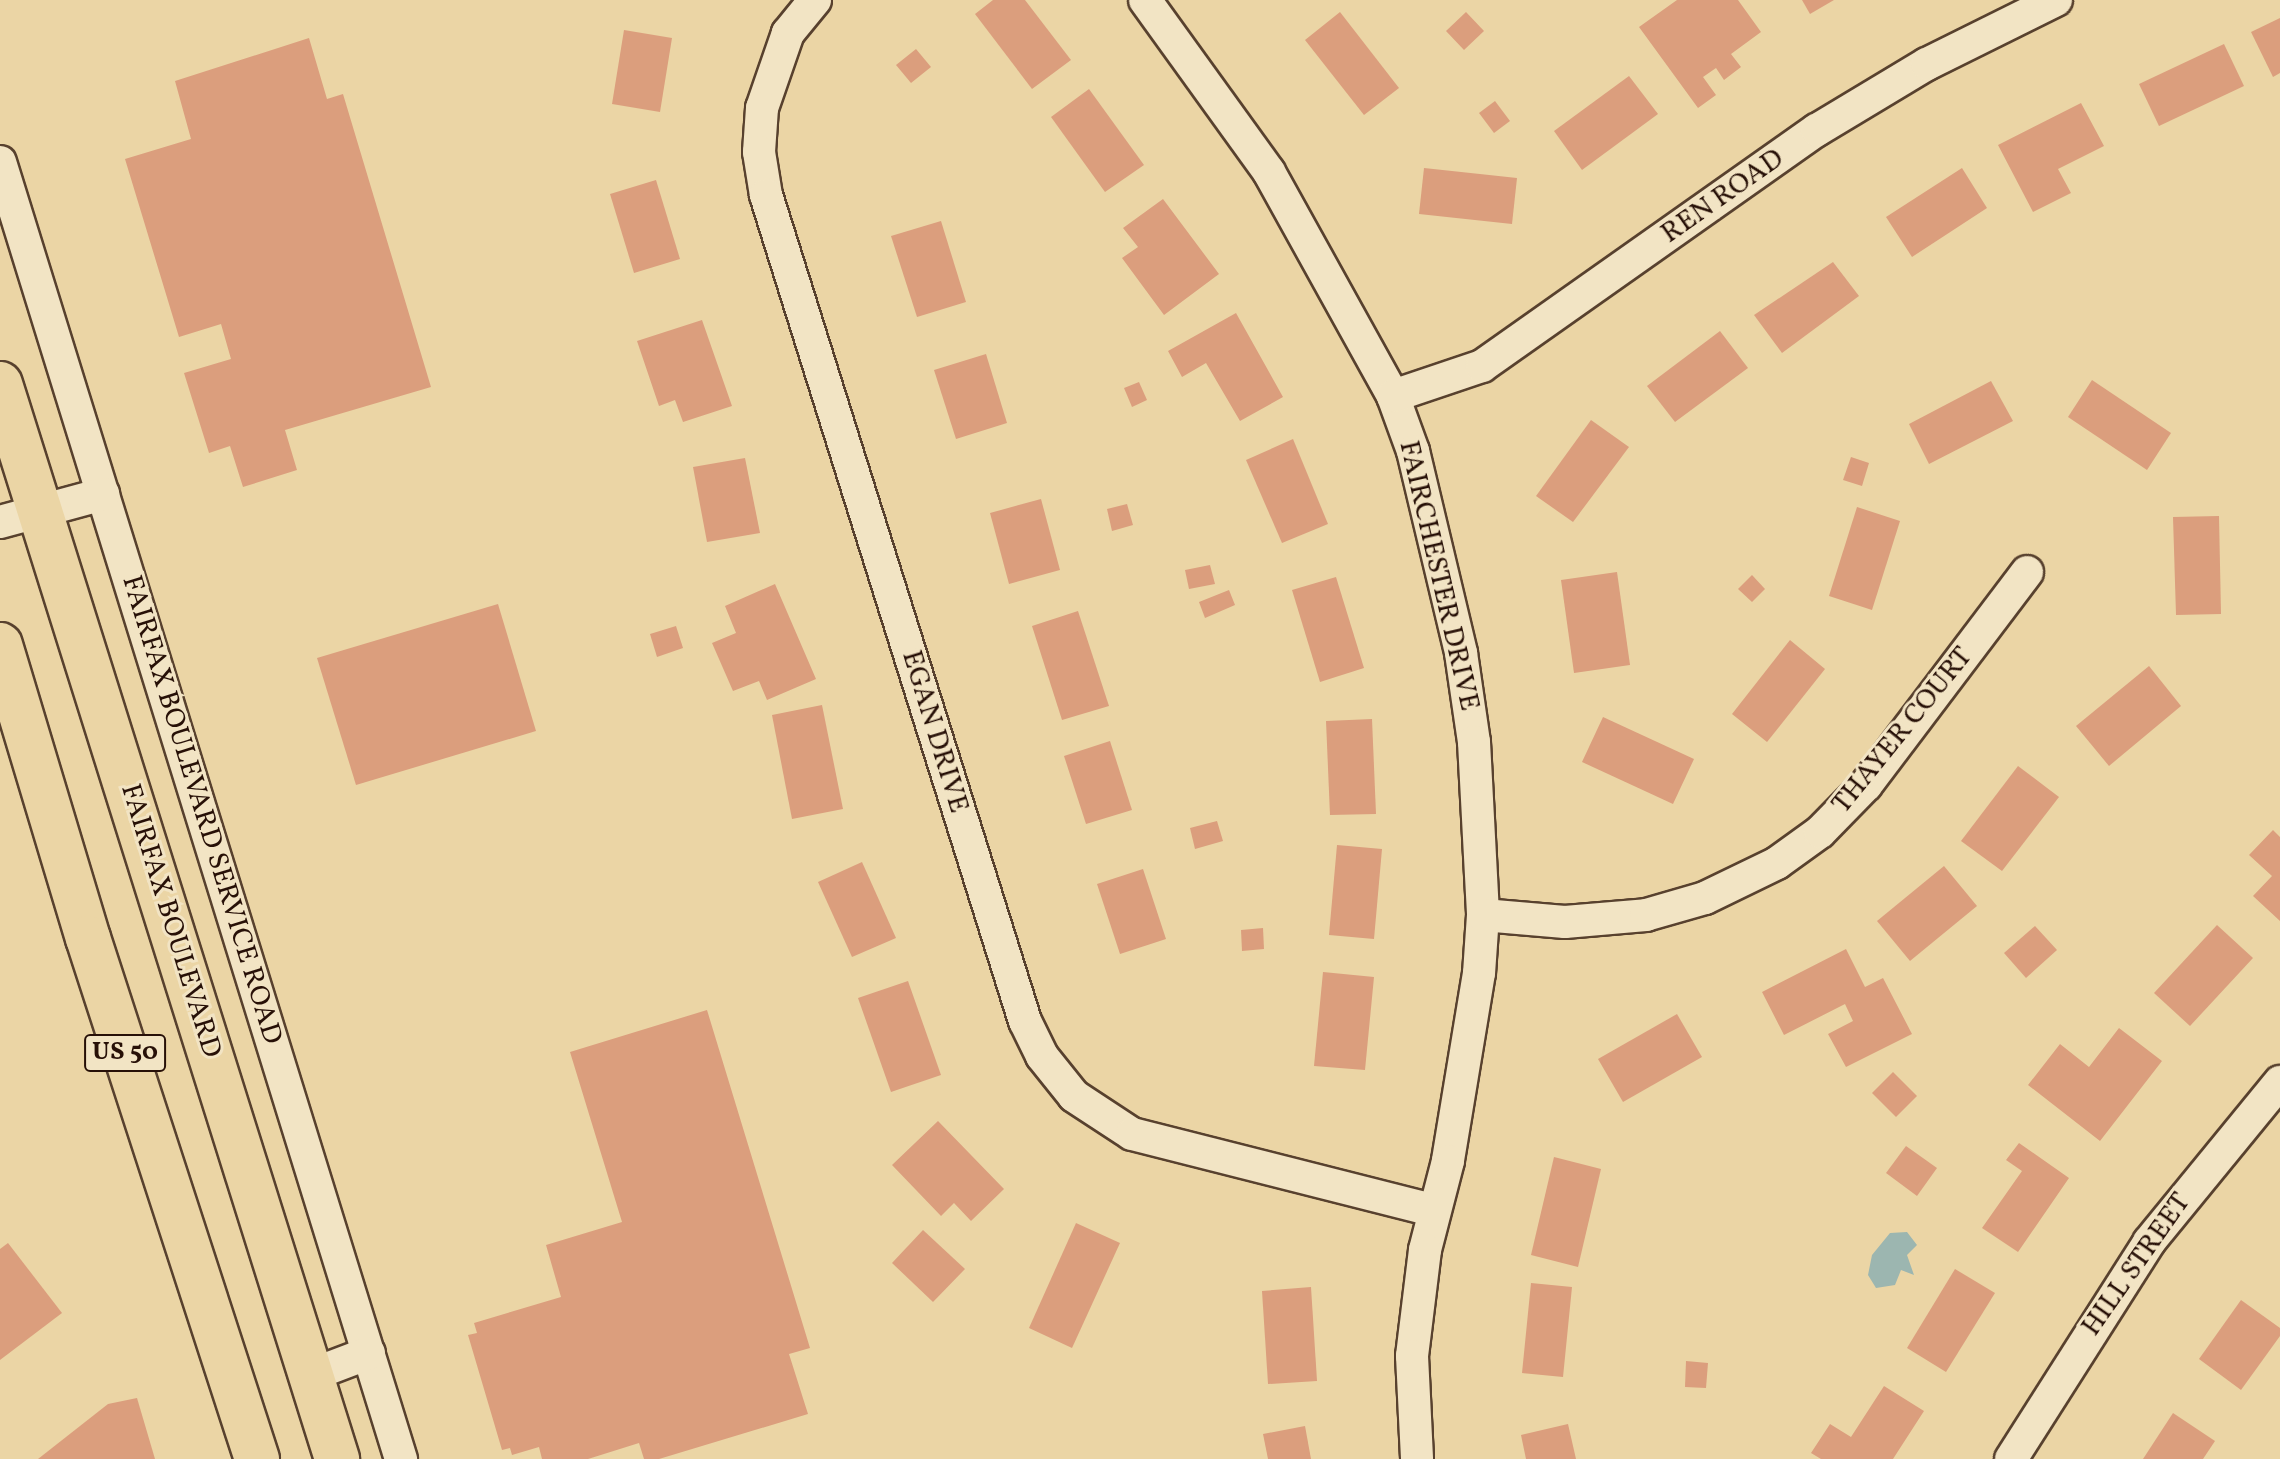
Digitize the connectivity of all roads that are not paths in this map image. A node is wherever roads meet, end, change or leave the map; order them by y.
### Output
1 (815, 0) edge
2 (1145, 0) edge
3 (2056, 0) edge
4 (0, 162) edge
5 (0, 384) edge
6 (1393, 396) junction
7 (103, 494) junction
8 (43, 511) junction
9 (0, 522) edge
10 (2027, 572) dead end
11 (0, 645) edge
12 (1483, 915) junction
13 (2280, 1082) edge
14 (1433, 1210) junction
15 (369, 1353) junction
16 (311, 1375) junction
17 (257, 1459) edge
18 (337, 1459) edge
19 (401, 1459) edge
20 (1417, 1459) edge
21 (2011, 1459) edge

1 - 14 street, EGAN DRIVE
2 - 6 street, FAIRCHESTER DRIVE
3 - 6 street, REN ROAD
4 - 7 street, FAIRFAX BOULEVARD SERVICE ROAD
5 - 8 main road, FAIRFAX BOULEVARD / US 50
6 - 12 street, FAIRCHESTER DRIVE
7 - 8 street
7 - 15 street, FAIRFAX BOULEVARD SERVICE ROAD
8 - 9 street
8 - 16 main road, FAIRFAX BOULEVARD / US 50
10 - 12 street, THAYER COURT
11 - 17 main road, US 50
12 - 14 street, FAIRCHESTER DRIVE
13 - 21 street, HILL STREET
14 - 20 street, FAIRCHESTER DRIVE
15 - 16 street
15 - 19 street, FAIRFAX BOULEVARD SERVICE ROAD
16 - 18 main road, FAIRFAX BOULEVARD / US 50

